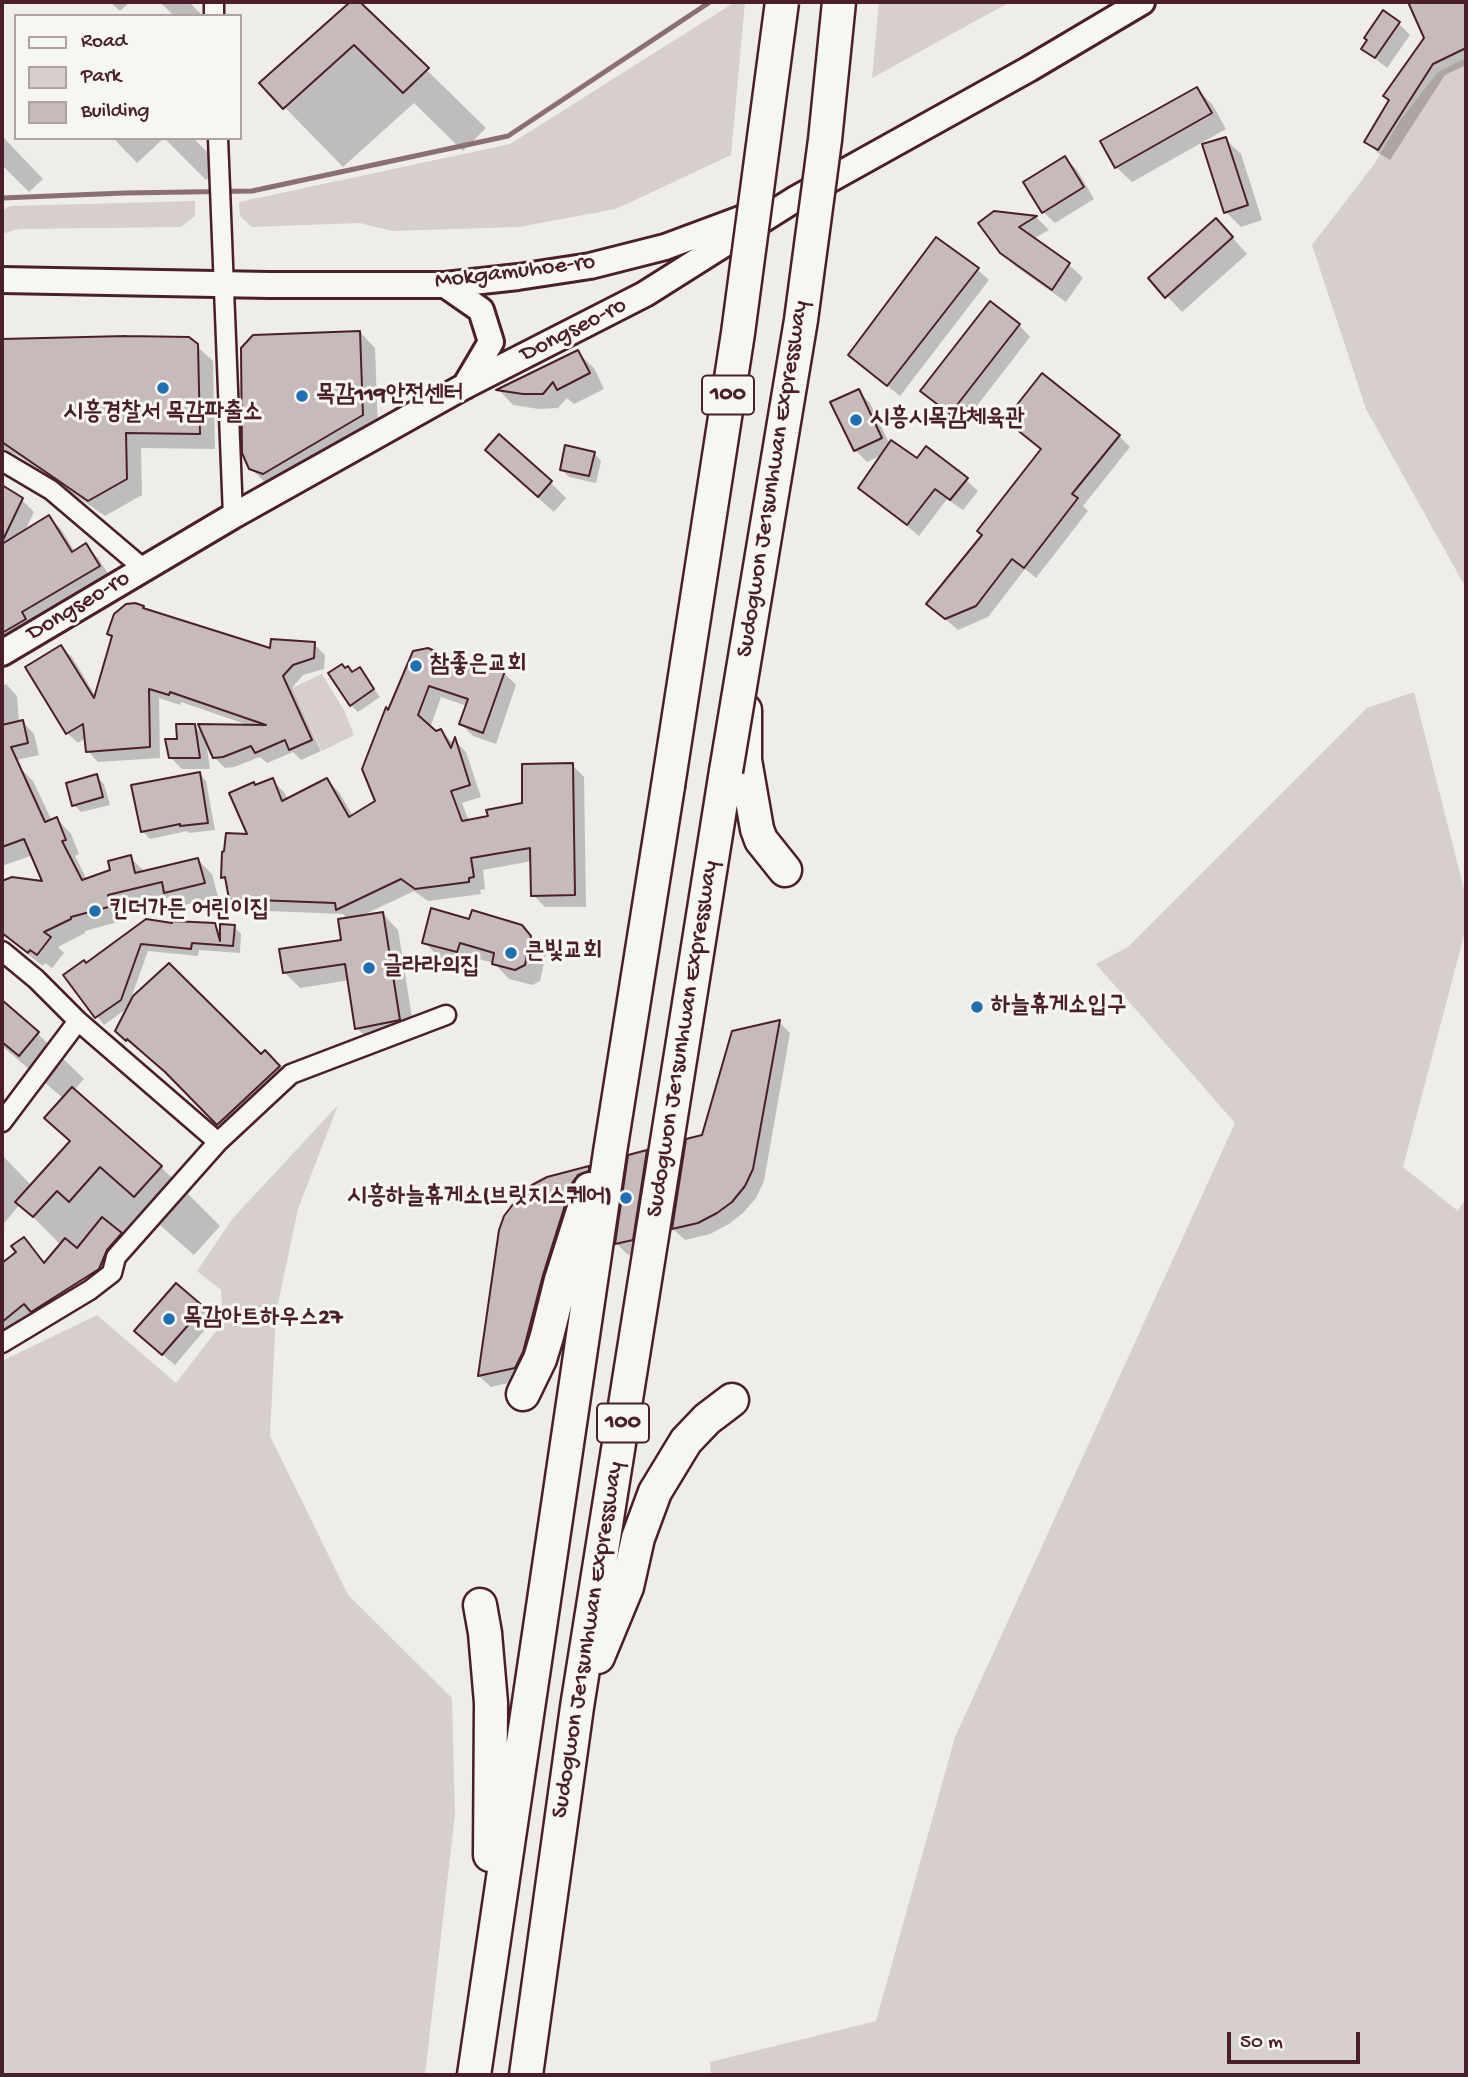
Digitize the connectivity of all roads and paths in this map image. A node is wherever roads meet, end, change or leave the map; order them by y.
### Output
1 (782, 2) edge
2 (839, 2) edge
3 (1142, 2) edge
4 (218, 140) edge
5 (797, 198) junction
6 (2, 280) edge
7 (223, 284) junction
8 (445, 285) junction
9 (465, 386) junction
10 (2, 461) edge
11 (233, 516) junction
12 (144, 569) junction
13 (750, 636) junction
14 (2, 653) edge
15 (785, 870) dead end
16 (2, 951) edge
17 (446, 1015) dead end
18 (78, 1021) junction
19 (618, 1105) junction
20 (2, 1122) edge
21 (218, 1142) junction
22 (2, 1343) edge
23 (523, 1394) dead end
24 (732, 1400) dead end
25 (480, 1605) dead end
26 (577, 1707) junction
27 (485, 1998) junction
28 (474, 2075) edge
29 (526, 2075) edge

1 - 19 highway, Sudogwon Je1sunhwan Expressway / 100, bridge
2 - 13 highway, Sudogwon Je1sunhwan Expressway / 100, bridge
3 - 5 main road, Dongseo-ro
4 - 7 street
5 - 8 main road, Mokgamuhoe-ro
5 - 9 main road, Dongseo-ro
6 - 7 main road, Mokgamuhoe-ro
7 - 8 main road, Mokgamuhoe-ro
7 - 11 street
8 - 9 main road
9 - 11 main road, Dongseo-ro
10 - 12 street
11 - 12 main road, Dongseo-ro
12 - 14 main road, Dongseo-ro
13 - 15 highway
13 - 26 highway, Sudogwon Je1sunhwan Expressway / 100, bridge
16 - 18 street
17 - 21 street
18 - 20 street
18 - 21 street
19 - 23 highway
19 - 27 highway, Sudogwon Je1sunhwan Expressway / 100
21 - 22 street
24 - 26 highway
25 - 27 highway
26 - 29 highway, Sudogwon Je1sunhwan Expressway / 100
27 - 28 highway, Sudogwon Je1sunhwan Expressway / 100

